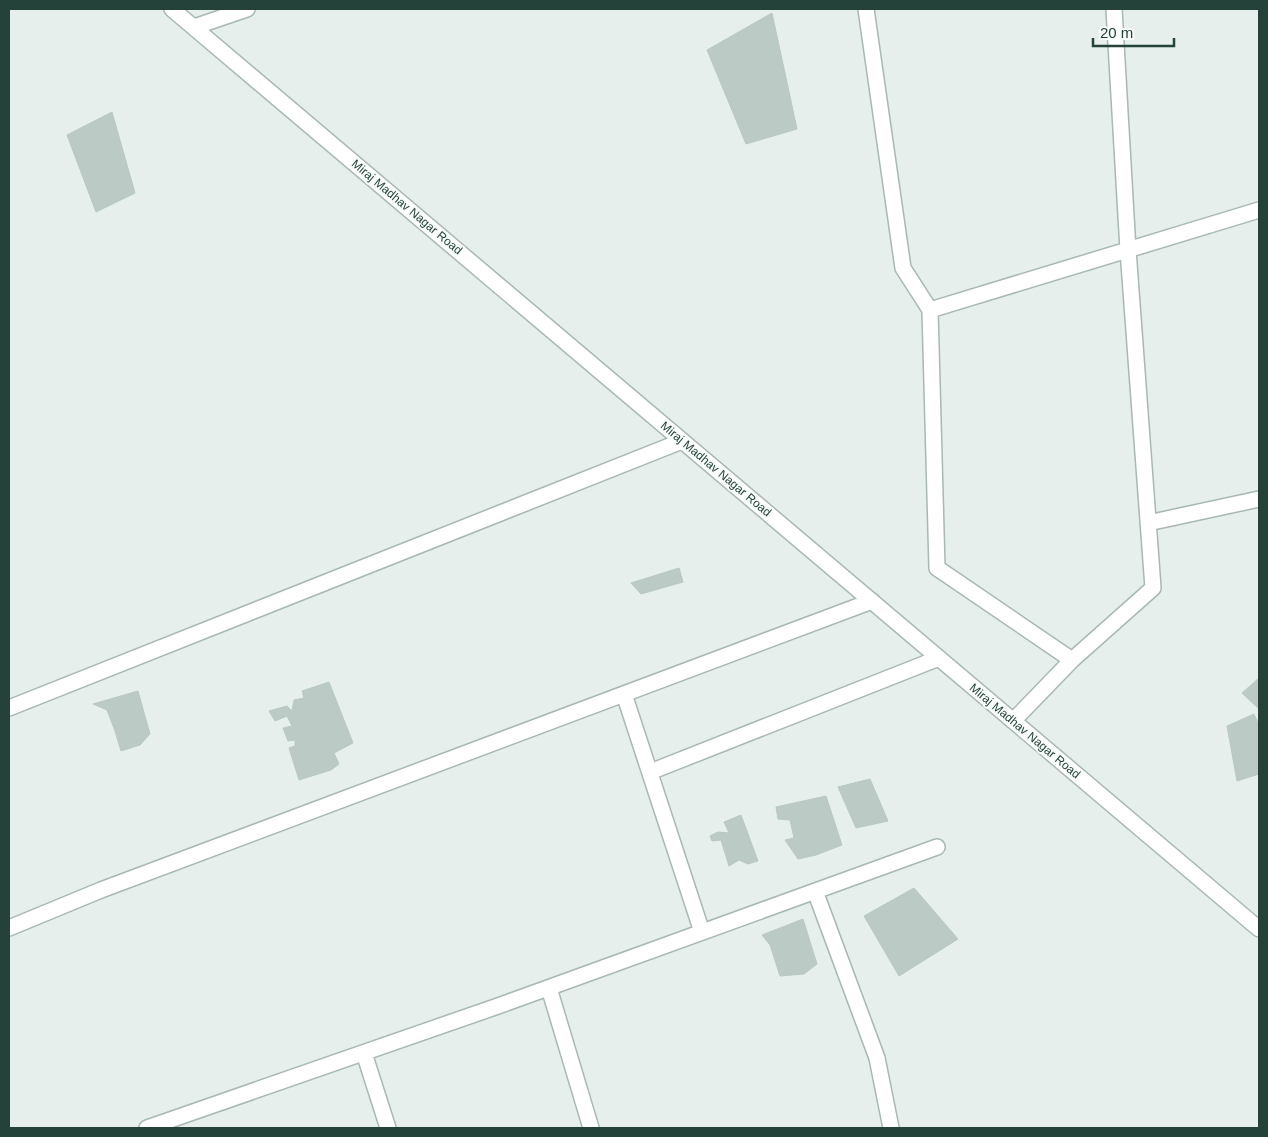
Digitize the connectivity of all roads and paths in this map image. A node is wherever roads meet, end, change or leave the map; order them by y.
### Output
1 (172, 9) edge
2 (247, 9) edge
3 (866, 9) edge
4 (1114, 9) edge
5 (194, 27) junction
6 (1259, 210) edge
7 (1128, 250) junction
8 (930, 310) junction
9 (682, 440) junction
10 (1259, 499) edge
11 (1148, 523) junction
12 (872, 601) junction
13 (940, 658) junction
14 (1072, 660) junction
15 (624, 694) junction
16 (9, 708) edge
17 (1013, 721) junction
18 (650, 772) junction
19 (937, 848) dead end
20 (815, 891) junction
21 (9, 928) edge
22 (1259, 929) edge
23 (702, 932) junction
24 (549, 988) junction
25 (364, 1053) junction
26 (147, 1128) edge
27 (388, 1128) edge
28 (591, 1128) edge
29 (891, 1128) edge

1 - 5 street, Miraj Madhav Nagar Road
2 - 5 street
3 - 8 street
4 - 7 street
5 - 9 street, Miraj Madhav Nagar Road
6 - 7 street
7 - 8 street
7 - 11 street
8 - 14 street
9 - 12 street, Miraj Madhav Nagar Road
9 - 16 street
10 - 11 street
11 - 14 street
12 - 13 street, Miraj Madhav Nagar Road
12 - 15 street
13 - 17 street, Miraj Madhav Nagar Road
13 - 18 street
14 - 17 street
15 - 18 street
15 - 21 street
17 - 22 street, Miraj Madhav Nagar Road
18 - 23 street
19 - 20 street
20 - 23 street
20 - 29 street
23 - 24 street
24 - 25 street
24 - 28 street
25 - 26 street
25 - 27 street

